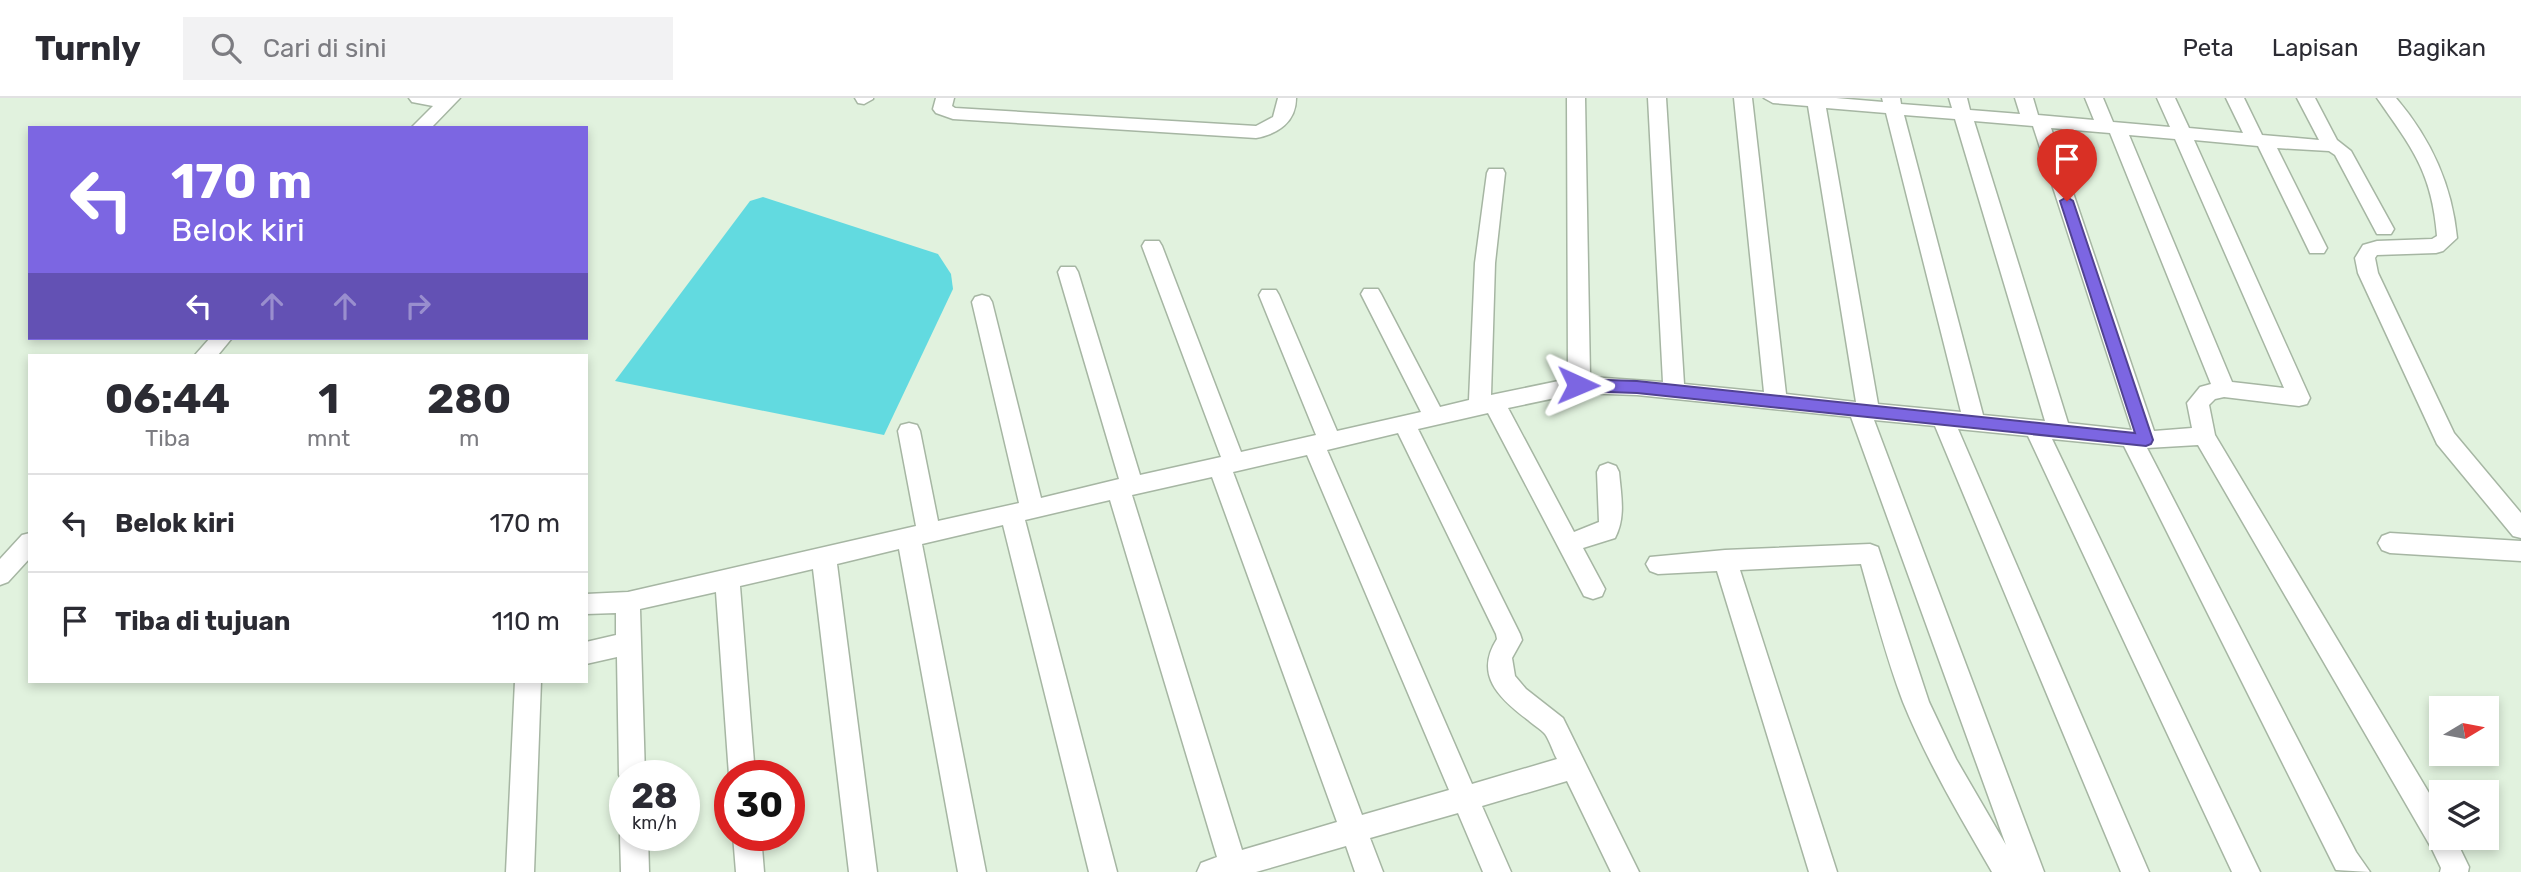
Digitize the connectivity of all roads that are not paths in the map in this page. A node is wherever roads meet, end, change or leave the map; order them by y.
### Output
1 (418, 98) edge
2 (945, 98) edge
3 (1287, 98) edge
4 (1576, 98) edge
5 (1657, 98) edge
6 (1743, 98) edge
7 (1773, 98) edge
8 (2024, 98) edge
9 (2094, 98) edge
10 (2166, 98) edge
11 (2235, 98) edge
12 (2305, 98) edge
13 (2386, 98) edge
14 (448, 100) edge
15 (1815, 100) edge
16 (1892, 103) edge
17 (1961, 106) edge
18 (2036, 121) junction
19 (422, 126) edge
20 (2111, 128) junction
21 (2182, 134) junction
22 (2260, 140) junction
23 (2329, 144) junction
24 (1496, 173) dead end
25 (2384, 229) dead end
26 (1152, 246) dead end
27 (2317, 248) dead end
28 (1068, 272) dead end
29 (1371, 294) dead end
30 (1269, 295) dead end
31 (982, 302) dead end
32 (220, 340) edge
33 (206, 354) edge
34 (1578, 385) junction
35 (2224, 389) junction
36 (1674, 391) junction
37 (1776, 402) junction
38 (1487, 404) junction
39 (1864, 411) junction
40 (1434, 416) junction
41 (1943, 419) junction
42 (1975, 422) junction
43 (1404, 423) junction
44 (909, 430) dead end
45 (2048, 430) junction
46 (2204, 436) junction
47 (2138, 440) junction
48 (1321, 441) junction
49 (1226, 464) junction
50 (1608, 472) dead end
51 (1125, 487) junction
52 (1022, 511) junction
53 (2521, 529) edge
54 (919, 535) junction
55 (1569, 542) junction
56 (2390, 543) dead end
57 (2521, 551) edge
58 (824, 558) junction
59 (1725, 560) junction
60 (1658, 564) dead end
61 (727, 578) junction
62 (1593, 589) dead end
63 (628, 602) junction
64 (588, 604) edge
65 (629, 643) junction
66 (588, 653) edge
67 (528, 683) edge
68 (632, 760) edge
69 (741, 760) edge
70 (1572, 767) junction
71 (1463, 797) junction
72 (1353, 830) junction
73 (634, 851) edge
74 (748, 851) edge
75 (1227, 870) edge
76 (520, 872) edge
77 (635, 872) edge
78 (750, 872) edge
79 (863, 872) edge
80 (972, 872) edge
81 (1104, 872) edge
82 (1369, 872) edge
83 (1497, 872) edge
84 (1625, 872) edge
85 (1823, 872) edge
86 (2007, 872) edge
87 (2030, 872) edge
88 (2135, 872) edge
89 (2246, 872) edge
90 (2356, 872) edge
91 (2454, 872) edge

1 - 14 street
2 - 3 street
4 - 34 street
5 - 36 street
6 - 37 street
7 - 15 street
8 - 18 street
9 - 20 street
10 - 21 street
11 - 22 street
12 - 23 street
13 - 53 street
14 - 19 street
15 - 16 street
15 - 39 street
16 - 17 street
16 - 42 street
17 - 18 street
17 - 45 street
18 - 20 street
18 - 47 street
20 - 21 street
20 - 35 street
21 - 22 street
21 - 35 street
22 - 23 street
22 - 27 street
23 - 25 street
24 - 38 street
26 - 49 street
28 - 51 street
29 - 40 street
30 - 48 street
31 - 52 street
32 - 33 street
34 - 36 street
34 - 38 street
35 - 46 street
36 - 37 street
37 - 39 street
38 - 40 street
38 - 55 street
39 - 41 street
39 - 87 street
40 - 43 street
41 - 42 street
41 - 88 street
42 - 45 street
43 - 48 street
43 - 70 street
44 - 54 street
45 - 47 street
45 - 89 street
46 - 47 street
46 - 91 street
47 - 90 street
48 - 49 street
48 - 71 street
49 - 51 street
49 - 72 street
50 - 55 street
51 - 52 street
51 - 75 street
52 - 54 street
52 - 81 street
54 - 58 street
54 - 80 street
55 - 62 street
56 - 57 street
58 - 61 street
58 - 79 street
59 - 60 street
59 - 85 street
59 - 86 street
61 - 63 street
61 - 69 street
63 - 64 street
63 - 65 street
65 - 66 street
65 - 68 street
67 - 76 street
70 - 71 street
70 - 84 street
71 - 72 street
71 - 83 street
72 - 75 street
72 - 82 street
73 - 77 street
74 - 78 street

